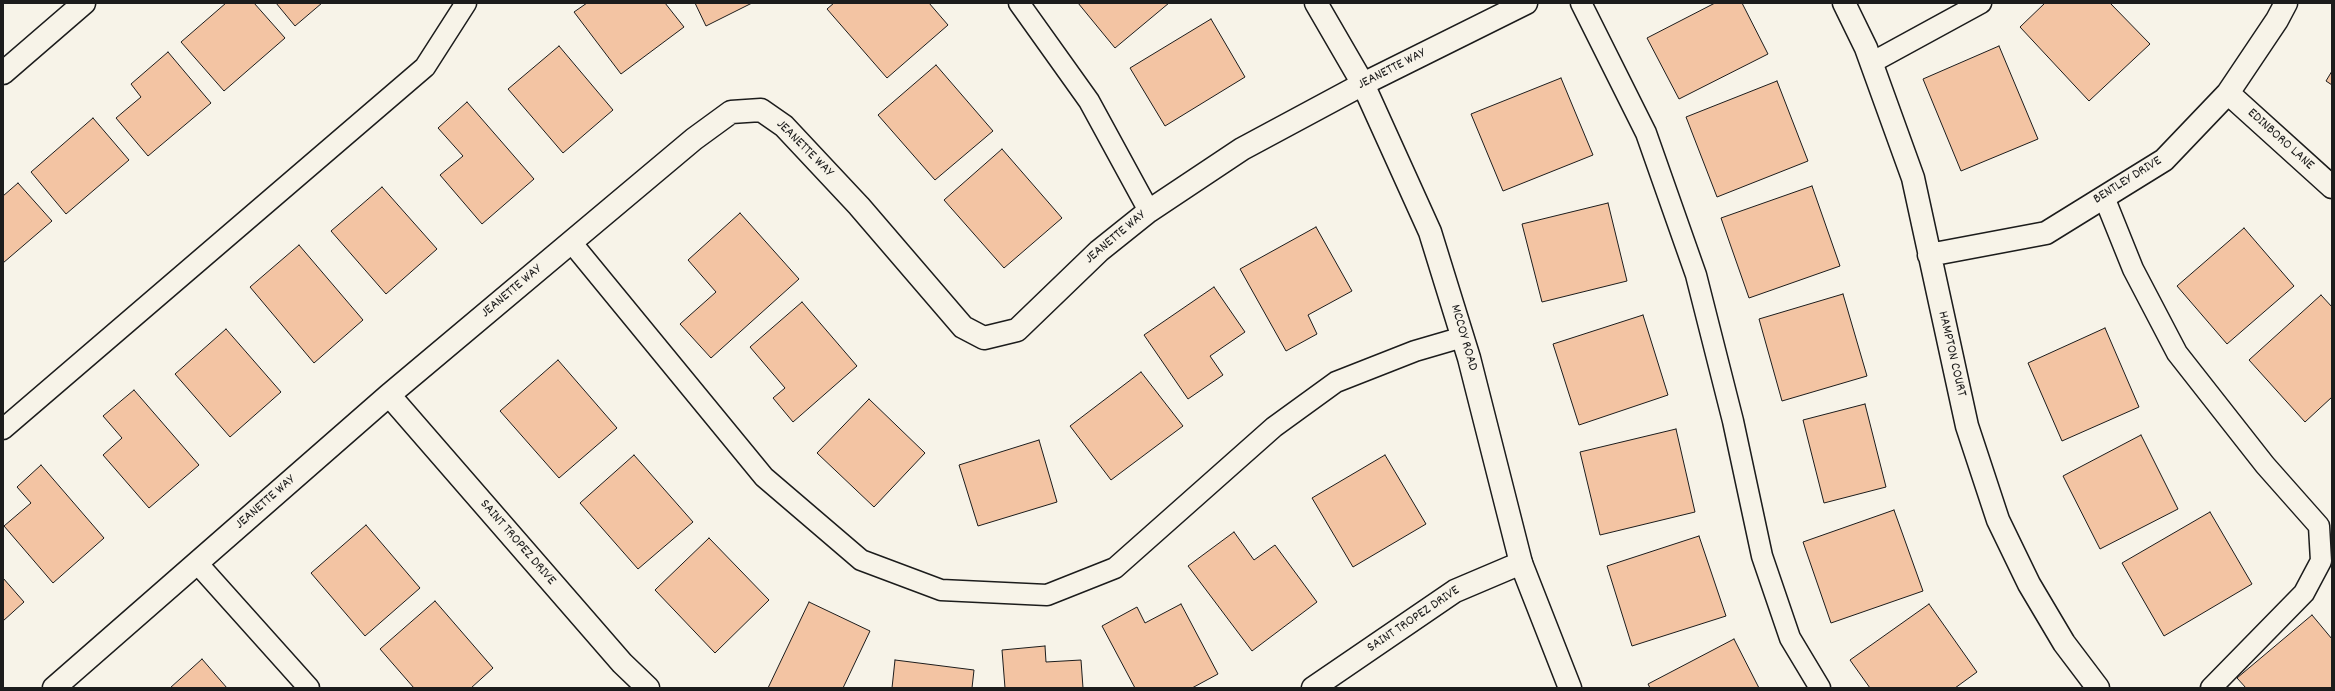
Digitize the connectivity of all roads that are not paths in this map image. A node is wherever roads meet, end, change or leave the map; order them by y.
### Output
1 (84, 3) edge
2 (466, 3) edge
3 (1019, 3) edge
4 (1316, 3) edge
5 (1526, 3) edge
6 (1581, 3) edge
7 (1844, 3) edge
8 (1981, 3) edge
9 (2286, 3) edge
10 (1871, 63) junction
11 (3, 73) edge
12 (1363, 84) junction
13 (2228, 93) junction
14 (2332, 187) edge
15 (2104, 197) junction
16 (1149, 211) junction
17 (571, 242) junction
18 (1928, 255) junction
19 (1463, 337) junction
20 (389, 395) junction
21 (3, 429) edge
22 (197, 562) junction
23 (1521, 563) junction
24 (54, 688) edge
25 (309, 688) edge
26 (648, 688) edge
27 (1313, 688) edge
28 (1570, 688) edge
29 (1820, 688) edge
30 (2098, 688) edge
31 (2211, 688) edge

1 - 11 street
2 - 21 lane
3 - 16 lane
4 - 12 street, MCCOY ROAD
5 - 12 street, JEANETTE WAY
6 - 29 lane
7 - 10 street, HAMPTON COURT
8 - 10 lane
9 - 13 street, BENTLEY DRIVE
10 - 18 street, HAMPTON COURT
12 - 16 street, JEANETTE WAY
12 - 19 street, MCCOY ROAD
13 - 14 street, EDINBORO LANE
13 - 15 street, BENTLEY DRIVE
15 - 18 street, BENTLEY DRIVE
15 - 31 lane
16 - 17 street, JEANETTE WAY
17 - 19 lane
17 - 20 street, JEANETTE WAY
18 - 30 street, HAMPTON COURT
19 - 23 street, MCCOY ROAD
20 - 22 street, JEANETTE WAY
20 - 26 street, SAINT TROPEZ DRIVE
22 - 24 street, JEANETTE WAY
22 - 25 lane
23 - 27 street, SAINT TROPEZ DRIVE
23 - 28 street, MCCOY ROAD

